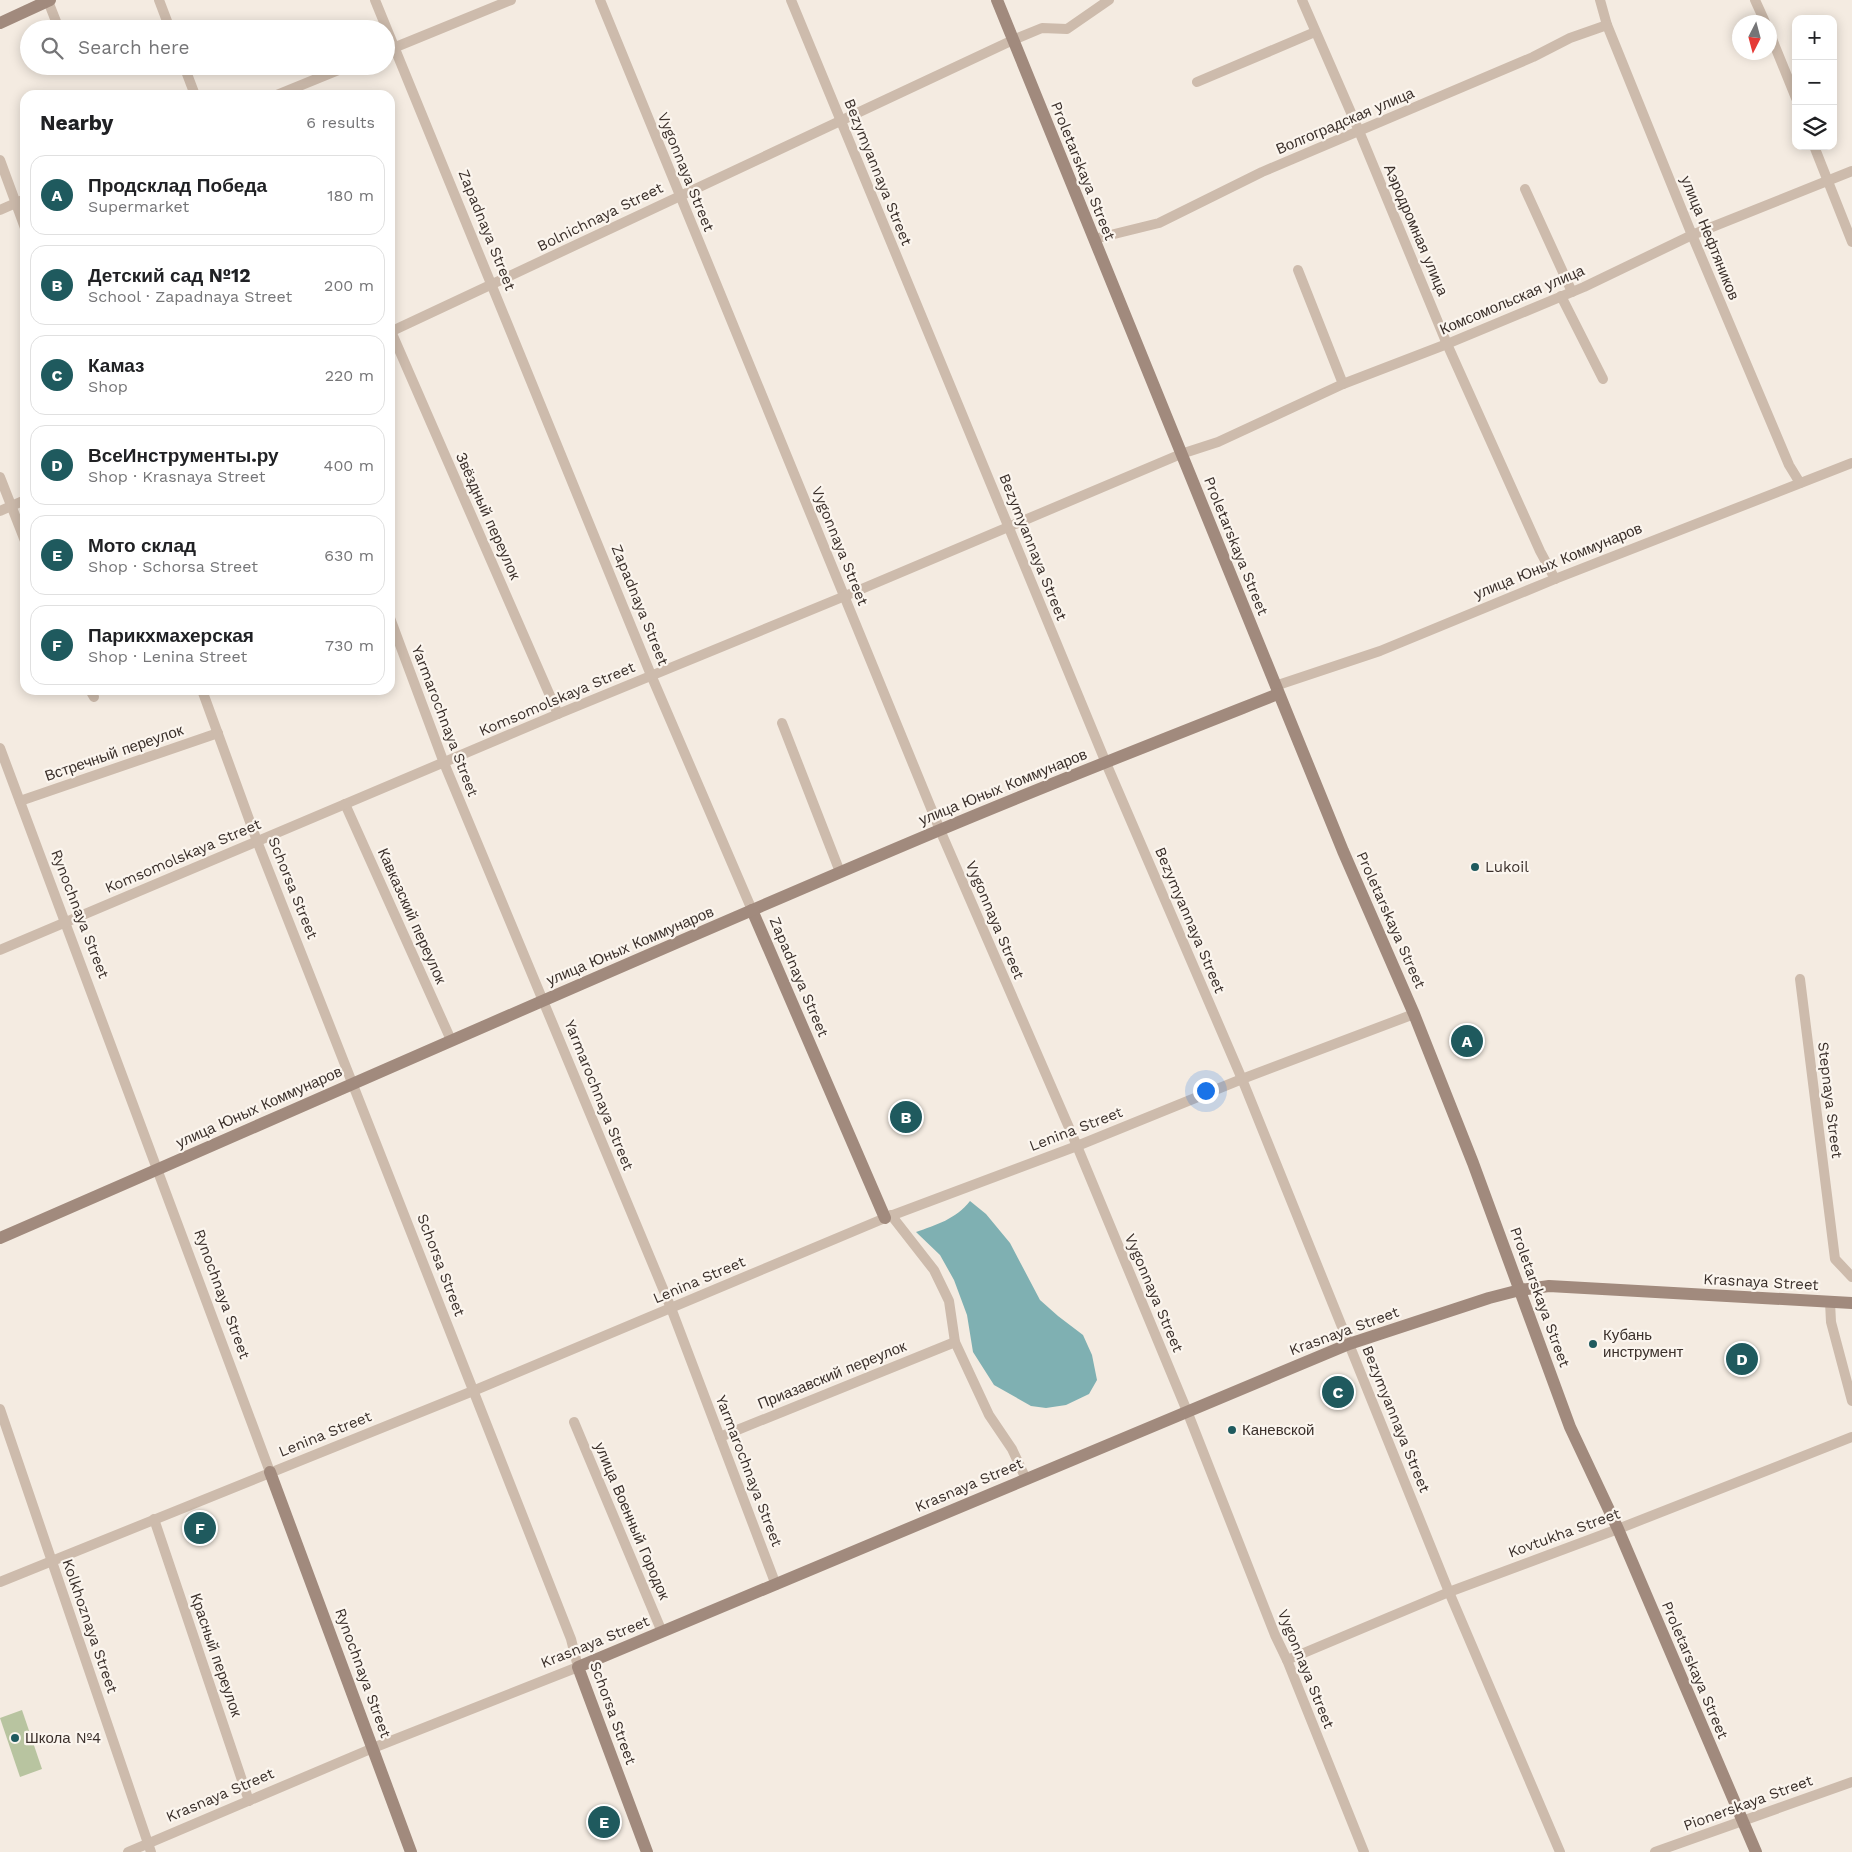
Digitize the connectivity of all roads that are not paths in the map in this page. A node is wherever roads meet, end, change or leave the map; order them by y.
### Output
1 (159, 0) edge
2 (375, 0) edge
3 (511, 0) edge
4 (600, 0) edge
5 (791, 0) edge
6 (997, 0) edge
7 (1109, 0) edge
8 (1302, 0) edge
9 (1600, 0) edge
10 (1755, 0) edge
11 (44, 1) edge
12 (1761, 15) edge
13 (54, 20) edge
14 (167, 20) edge
15 (381, 20) edge
16 (0, 23) edge
17 (1607, 25) junction
18 (1315, 32) junction
19 (1013, 40) junction
20 (395, 47) edge
21 (1777, 51) edge
22 (395, 61) edge
23 (187, 75) edge
24 (329, 75) edge
25 (1197, 82) dead end
26 (1792, 88) edge
27 (193, 90) edge
28 (297, 90) edge
29 (840, 120) junction
30 (1359, 131) junction
31 (1815, 150) edge
32 (0, 160) edge
33 (1852, 171) edge
34 (1827, 181) junction
35 (1525, 189) dead end
36 (680, 195) junction
37 (20, 201) edge
38 (0, 210) edge
39 (1692, 235) junction
40 (1094, 239) junction
41 (1852, 242) edge
42 (1298, 270) dead end
43 (492, 285) junction
44 (1572, 292) junction
45 (1561, 296) junction
46 (395, 329) edge
47 (395, 342) edge
48 (1447, 344) junction
49 (1603, 379) dead end
50 (1343, 384) junction
51 (1182, 454) junction
52 (1852, 463) edge
53 (0, 477) edge
54 (1800, 484) junction
55 (20, 502) edge
56 (11, 506) junction
57 (0, 512) edge
58 (1008, 526) junction
59 (20, 528) edge
60 (1555, 579) junction
61 (845, 596) junction
62 (395, 631) edge
63 (651, 675) junction
64 (1277, 690) junction
65 (204, 695) edge
66 (558, 714) junction
67 (782, 724) dead end
68 (218, 733) junction
69 (0, 748) edge
70 (444, 762) junction
71 (1106, 762) junction
72 (20, 801) junction
73 (344, 804) junction
74 (940, 830) junction
75 (257, 841) junction
76 (840, 872) junction
77 (752, 910) junction
78 (66, 922) junction
79 (0, 950) edge
80 (1800, 979) dead end
81 (544, 1001) junction
82 (1414, 1014) junction
83 (451, 1040) junction
84 (1242, 1079) junction
85 (353, 1082) junction
86 (1077, 1146) junction
87 (158, 1169) junction
88 (888, 1216) junction
89 (0, 1238) edge
90 (1852, 1277) edge
91 (1520, 1290) junction
92 (1830, 1302) junction
93 (1852, 1303) edge
94 (670, 1308) junction
95 (955, 1342) junction
96 (1349, 1344) junction
97 (474, 1392) junction
98 (1852, 1401) edge
99 (0, 1409) edge
100 (1187, 1411) junction
101 (574, 1422) dead end
102 (720, 1436) junction
103 (1852, 1437) edge
104 (270, 1472) junction
105 (1026, 1479) junction
106 (154, 1519) junction
107 (1618, 1529) junction
108 (52, 1560) junction
109 (0, 1582) edge
110 (776, 1584) junction
111 (1449, 1592) junction
112 (662, 1632) junction
113 (1287, 1660) junction
114 (578, 1667) junction
115 (373, 1748) junction
116 (1852, 1782) edge
117 (249, 1801) junction
118 (1742, 1822) junction
119 (149, 1848) edge
120 (128, 1852) edge
121 (411, 1852) edge
122 (647, 1852) edge
123 (1364, 1852) edge
124 (1560, 1852) edge
125 (1655, 1852) edge
126 (1756, 1852) edge

1 - 14 street
2 - 15 street, Zapadnaya Street
3 - 20 street
4 - 36 street, Vygonnaya Street
5 - 29 street, Bezymyannaya Street
6 - 19 street, Proletarskaya Street
7 - 19 street, Bolnichnaya Street
8 - 18 street, Аэродромная улица
9 - 17 street, улица Нефтяников
10 - 12 street
11 - 13 street
11 - 16 street
17 - 30 street, Волгоградская улица
17 - 39 street, улица Нефтяников
18 - 25 street
18 - 30 street, Аэродромная улица
19 - 29 street, Bolnichnaya Street
19 - 40 street, Proletarskaya Street
21 - 26 street
22 - 43 street, Zapadnaya Street
23 - 27 street
24 - 28 street
29 - 36 street, Bolnichnaya Street
29 - 58 street, Bezymyannaya Street
30 - 40 street, Волгоградская улица
30 - 48 street, Аэродромная улица
31 - 34 street
32 - 37 street
33 - 34 street, Комсомольская улица
34 - 39 street, Комсомольская улица
34 - 41 street
35 - 44 street
36 - 43 street, Bolnichnaya Street
36 - 61 street, Vygonnaya Street
37 - 38 street
39 - 44 street, Комсомольская улица
39 - 54 street, улица Нефтяников
40 - 51 street, Proletarskaya Street
42 - 50 street
43 - 46 street, Bolnichnaya Street
43 - 63 street, Zapadnaya Street
44 - 45 street, Комсомольская улица
45 - 48 street, Комсомольская улица
45 - 49 street
47 - 66 street, Звёздный переулок
48 - 50 street, Комсомольская улица
48 - 60 street, Аэродромная улица
50 - 51 street, Комсомольская улица
51 - 58 street, Komsomolskaya Street
51 - 64 street, Proletarskaya Street
52 - 54 street, улица Юных Коммунаров
53 - 56 street
54 - 60 street, улица Юных Коммунаров
55 - 56 street
56 - 57 street
56 - 59 street
58 - 61 street, Komsomolskaya Street
58 - 71 street, Bezymyannaya Street
60 - 64 street, улица Юных Коммунаров
61 - 63 street, Komsomolskaya Street
61 - 74 street, Vygonnaya Street
62 - 70 street, Yarmarochnaya Street
63 - 66 street, Komsomolskaya Street
63 - 77 street, Zapadnaya Street
64 - 71 street, улица Юных Коммунаров
64 - 82 street, Proletarskaya Street
65 - 68 street, Schorsa Street
66 - 70 street, Komsomolskaya Street
67 - 76 street
68 - 72 street, Встречный переулок
68 - 75 street, Schorsa Street
69 - 72 street, Rynochnaya Street
70 - 73 street, Komsomolskaya Street
70 - 81 street, Yarmarochnaya Street
71 - 74 street, улица Юных Коммунаров
71 - 84 street, Bezymyannaya Street
72 - 78 street, Rynochnaya Street
73 - 75 street, Komsomolskaya Street
73 - 83 street, Кавказский переулок
74 - 76 street, улица Юных Коммунаров
74 - 86 street, Vygonnaya Street
75 - 78 street, Komsomolskaya Street
75 - 85 street, Schorsa Street
76 - 77 street, улица Юных Коммунаров
77 - 81 street, улица Юных Коммунаров
77 - 88 street, Zapadnaya Street
78 - 79 street, Komsomolskaya Street
78 - 87 street, Rynochnaya Street
80 - 90 street, Stepnaya Street
81 - 83 street, улица Юных Коммунаров
81 - 94 street, Yarmarochnaya Street
82 - 84 street, Lenina Street
82 - 91 street, Proletarskaya Street
83 - 85 street, улица Юных Коммунаров
84 - 86 street, Lenina Street
84 - 96 street, Bezymyannaya Street
85 - 87 street, улица Юных Коммунаров
85 - 97 street, Schorsa Street
86 - 88 street, Lenina Street
86 - 100 street, Vygonnaya Street
87 - 89 street, улица Юных Коммунаров
87 - 104 street, Rynochnaya Street
88 - 94 street, Lenina Street
88 - 95 street
91 - 92 street, Krasnaya Street
91 - 96 street, Krasnaya Street
91 - 107 street, Proletarskaya Street
92 - 93 street, Krasnaya Street
92 - 98 street
94 - 97 street, Lenina Street
94 - 102 street, Yarmarochnaya Street
95 - 102 street, Приазавский переулок
95 - 105 street
96 - 100 street, Krasnaya Street
96 - 111 street, Bezymyannaya Street
97 - 104 street, Lenina Street
97 - 114 street, Schorsa Street
99 - 108 street, Kolkhoznaya Street
100 - 105 street, Krasnaya Street
100 - 113 street, Vygonnaya Street
101 - 112 street, улица Военный Городок
102 - 110 street, Yarmarochnaya Street
103 - 107 street, Kovtukha Street
104 - 106 street, Lenina Street
104 - 115 street, Rynochnaya Street
105 - 110 street, Krasnaya Street
106 - 108 street, Lenina Street
106 - 117 street, Красный переулок
107 - 111 street, Kovtukha Street
107 - 118 street, Proletarskaya Street
108 - 109 street, Lenina Street
108 - 119 street, Kolkhoznaya Street
110 - 112 street, Krasnaya Street
111 - 113 street, Kovtukha Street
111 - 124 street, Bezymyannaya Street
112 - 114 street, Krasnaya Street
113 - 123 street, Vygonnaya Street
114 - 115 street, Krasnaya Street
114 - 122 street, Schorsa Street
115 - 117 street, Krasnaya Street
115 - 121 street, Rynochnaya Street
116 - 118 street, Pionerskaya Street
117 - 119 street, Krasnaya Street
118 - 125 street, Pionerskaya Street
118 - 126 street, Proletarskaya Street
119 - 120 street, Krasnaya Street

